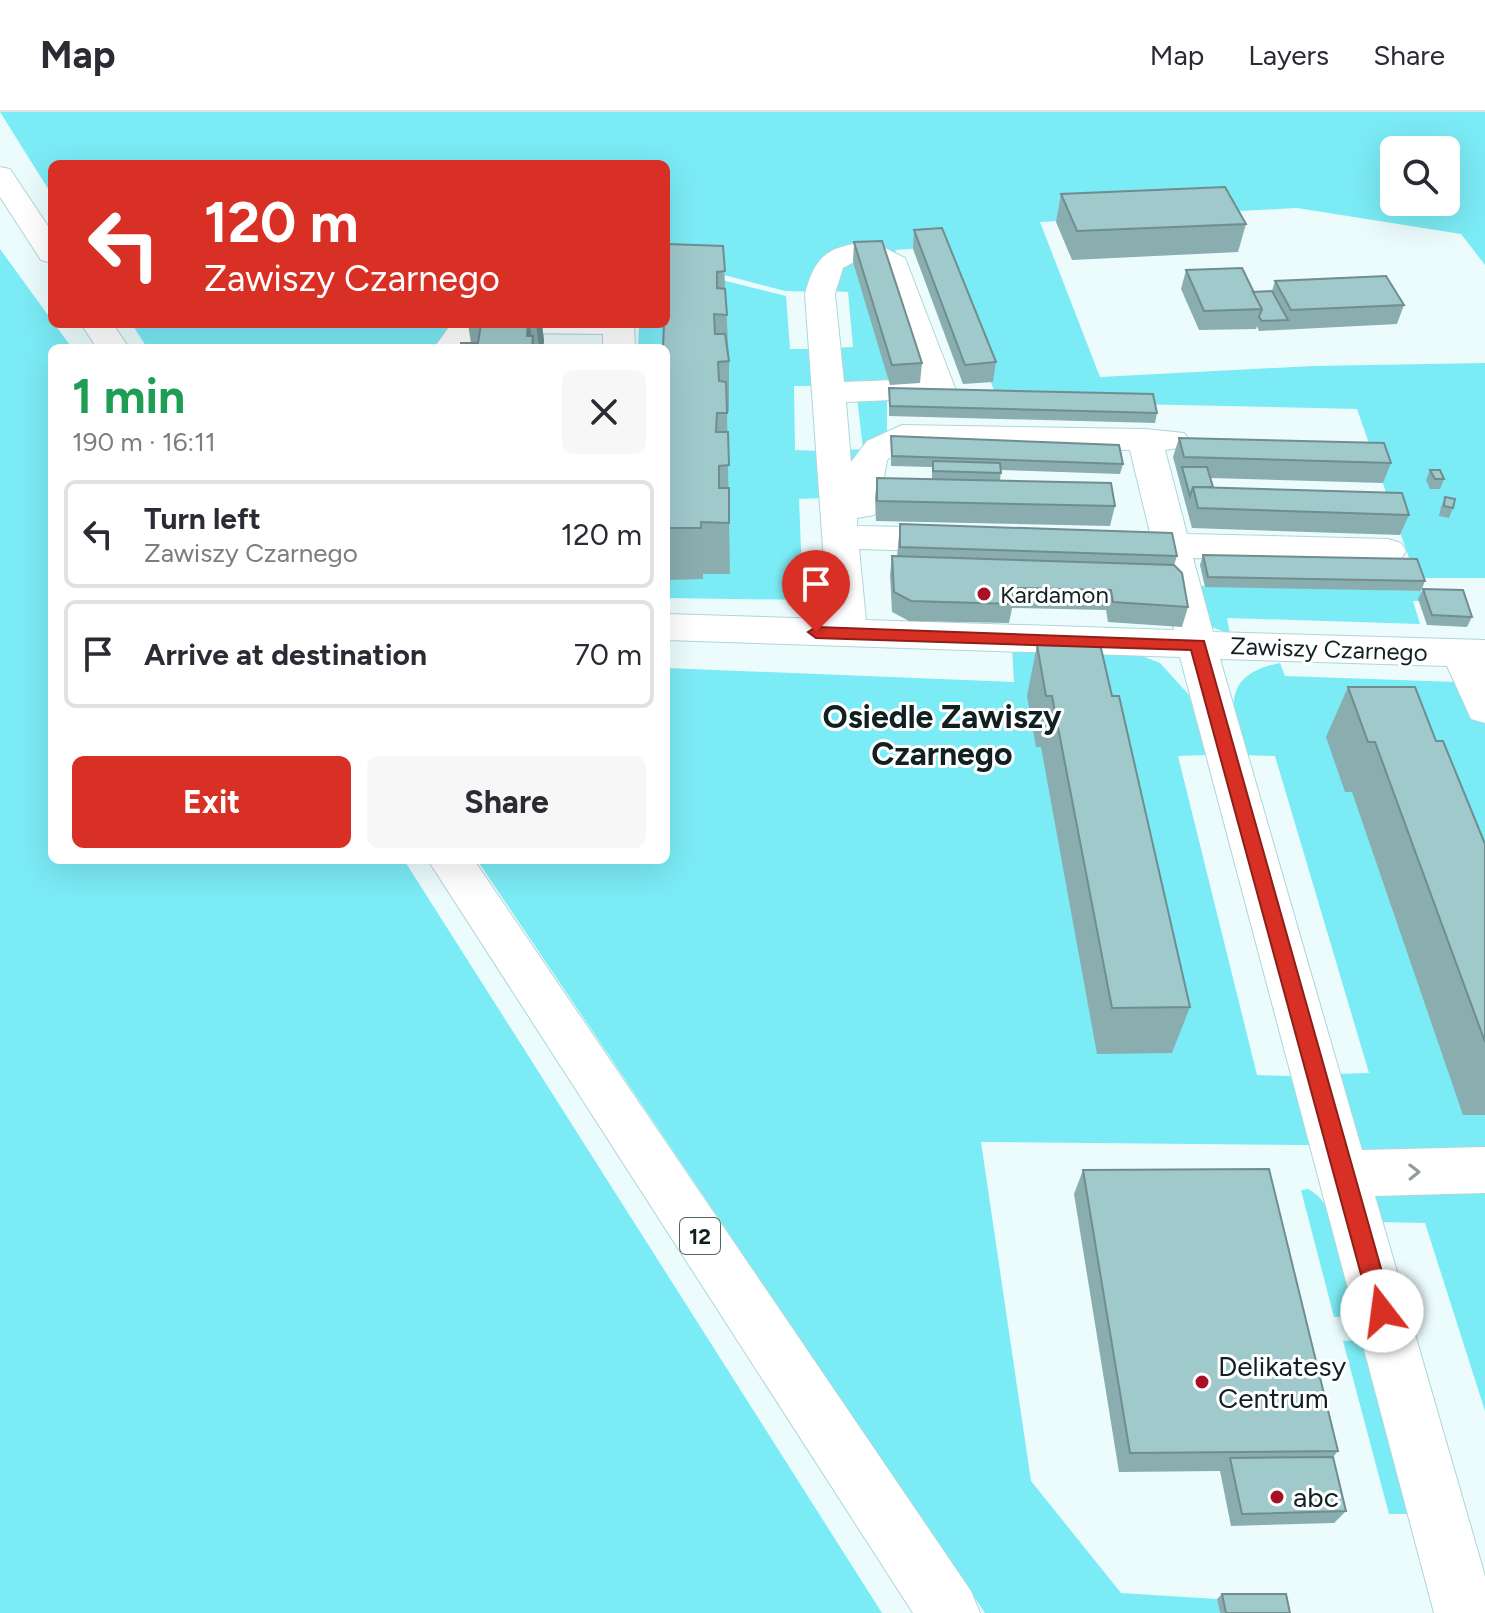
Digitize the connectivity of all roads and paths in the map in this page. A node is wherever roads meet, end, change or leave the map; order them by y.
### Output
1 (0, 175) edge
2 (48, 248) edge
3 (477, 328) edge
4 (453, 344) edge
5 (829, 393) junction
6 (1145, 439) junction
7 (1207, 440) edge
8 (839, 522) junction
9 (998, 541) edge
10 (1109, 544) edge
11 (1172, 546) junction
12 (1388, 551) dead end
13 (670, 627) edge
14 (848, 633) junction
15 (1198, 645) junction
16 (1473, 654) edge
17 (1485, 709) edge
18 (453, 864) edge
19 (1485, 1170) edge
20 (1344, 1174) junction
21 (949, 1613) edge
22 (1465, 1613) edge

1 - 2 street
3 - 4 street
5 - 5 street
5 - 8 street
6 - 7 street
6 - 8 street
6 - 11 street
8 - 9 street
8 - 14 street
10 - 11 street
11 - 12 street
11 - 15 street
13 - 14 street, Zawiszy Czarnego
14 - 15 street, Zawiszy Czarnego
15 - 16 street, Zawiszy Czarnego
15 - 20 street, Zawiszy Czarnego
16 - 17 street, Zawiszy Czarnego
18 - 21 street, 12
20 -> 19 street
20 - 22 street, Zawiszy Czarnego

